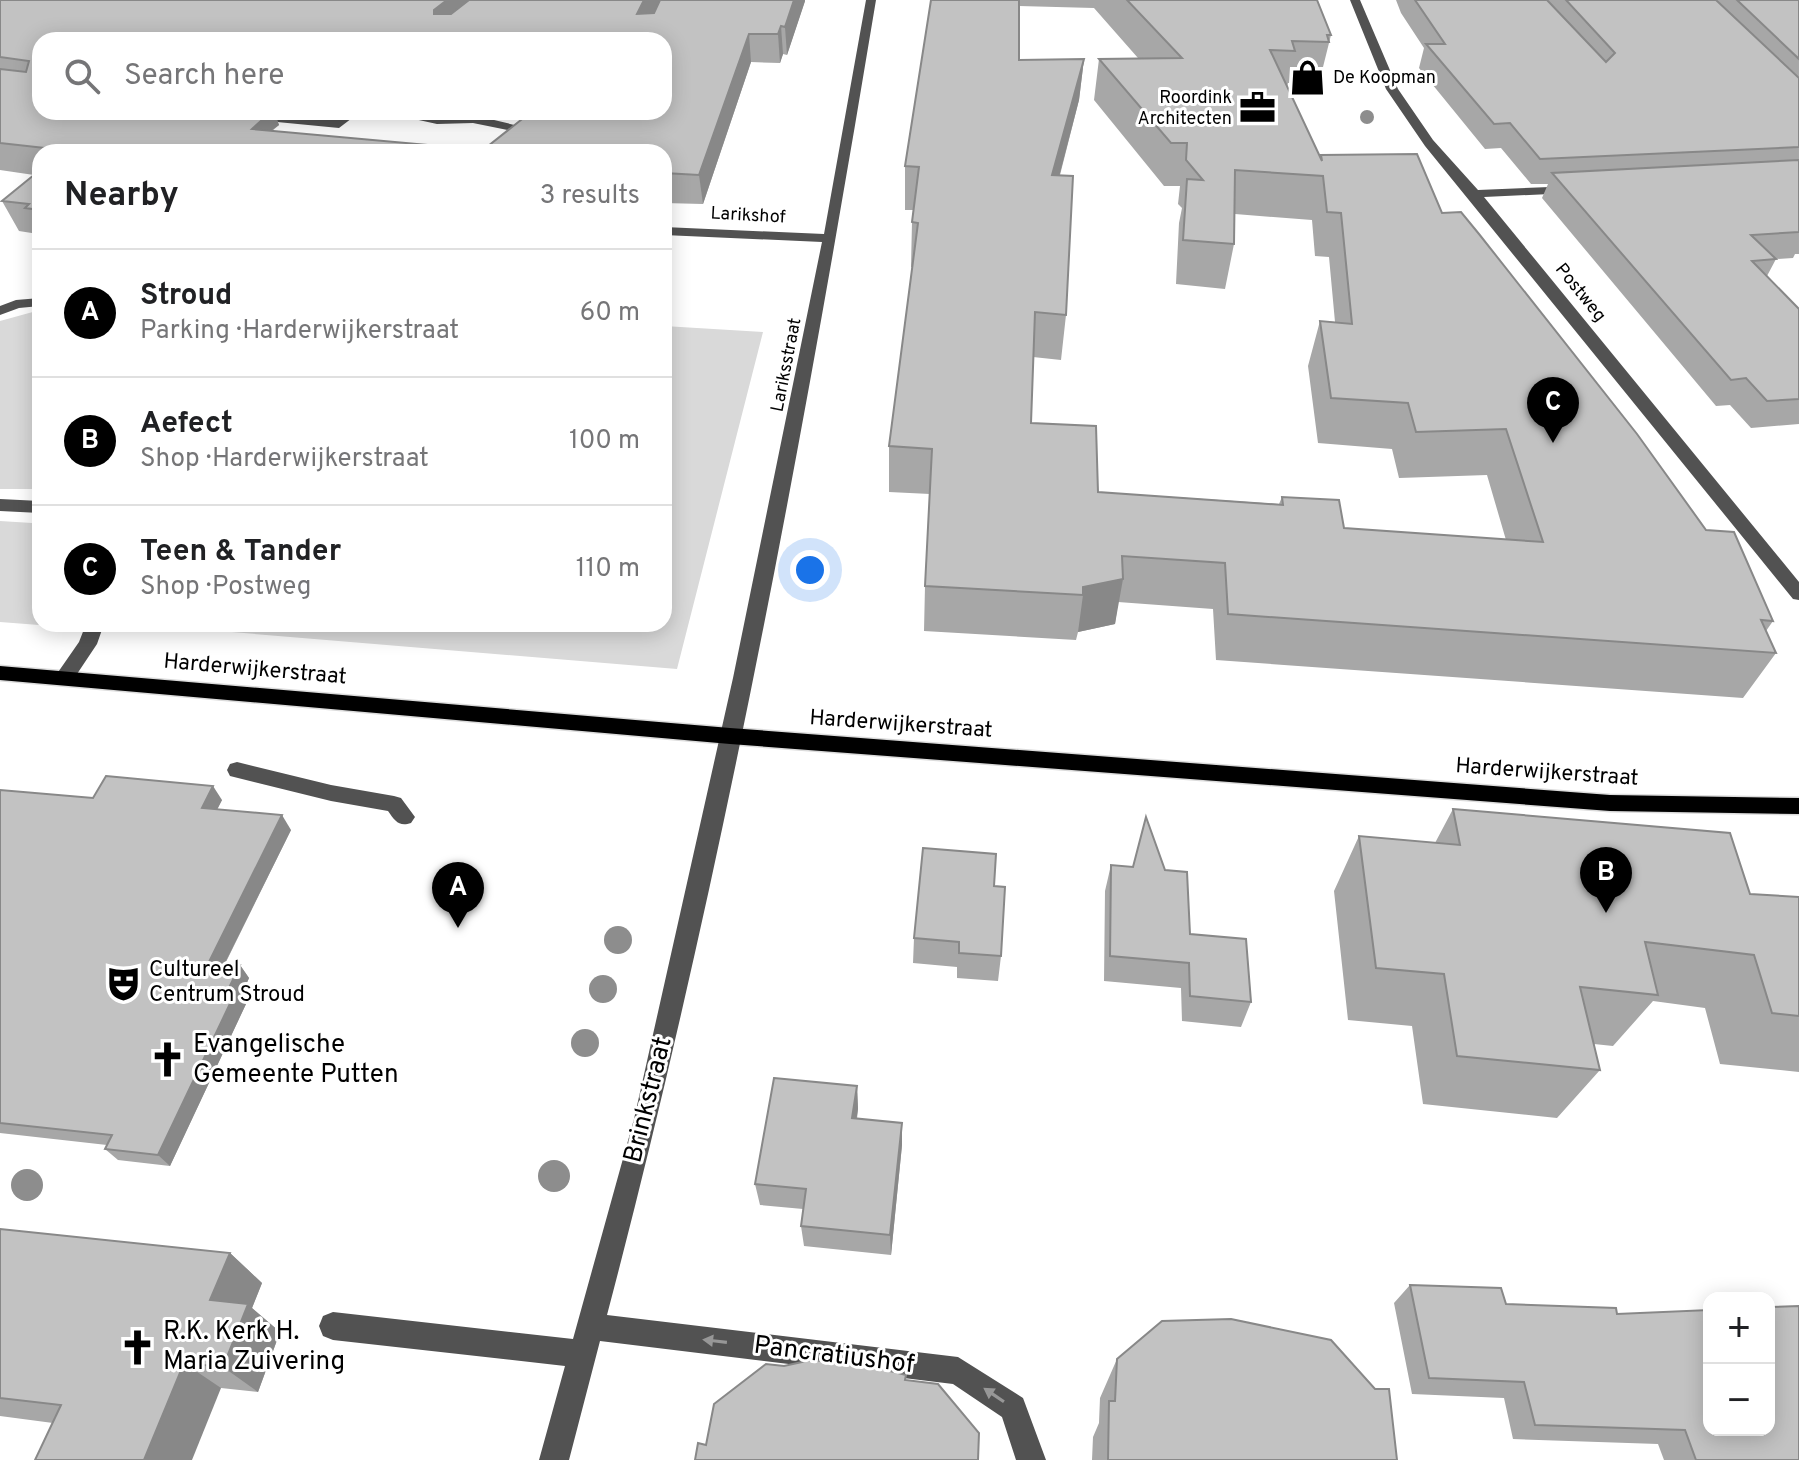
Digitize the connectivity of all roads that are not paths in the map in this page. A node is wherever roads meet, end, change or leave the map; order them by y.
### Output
1 (871, 0) edge
2 (1355, 0) edge
3 (297, 120) edge
4 (344, 120) edge
5 (478, 120) edge
6 (545, 133) edge
7 (1584, 188) edge
8 (1474, 194) junction
9 (672, 231) edge
10 (830, 238) junction
11 (8, 302) edge
12 (32, 302) edge
13 (0, 311) edge
14 (0, 505) edge
15 (32, 507) edge
16 (1799, 594) edge
17 (92, 632) edge
18 (0, 673) edge
19 (64, 678) junction
20 (730, 736) junction
21 (237, 770) dead end
22 (1799, 806) edge
23 (404, 817) dead end
24 (333, 1326) dead end
25 (588, 1326) junction
26 (581, 1354) junction
27 (554, 1460) edge
28 (1031, 1460) edge

1 - 10 street, Lariksstraat
2 - 8 street, Postweg
3 - 4 street
5 - 6 street
7 - 8 street
8 - 16 street, Postweg
9 - 10 street, Larikshof
10 - 20 street, Lariksstraat
11 - 12 street
11 - 13 street
14 - 15 street
17 - 19 street
18 - 19 main road, Harderwijkerstraat
19 - 20 main road, Harderwijkerstraat
20 - 22 main road, Harderwijkerstraat
20 - 25 street, Brinkstraat
21 - 23 street
24 - 26 street
25 - 26 street, Brinkstraat
28 -> 25 street, Pancratiushof
26 - 27 street, Brinkstraat

